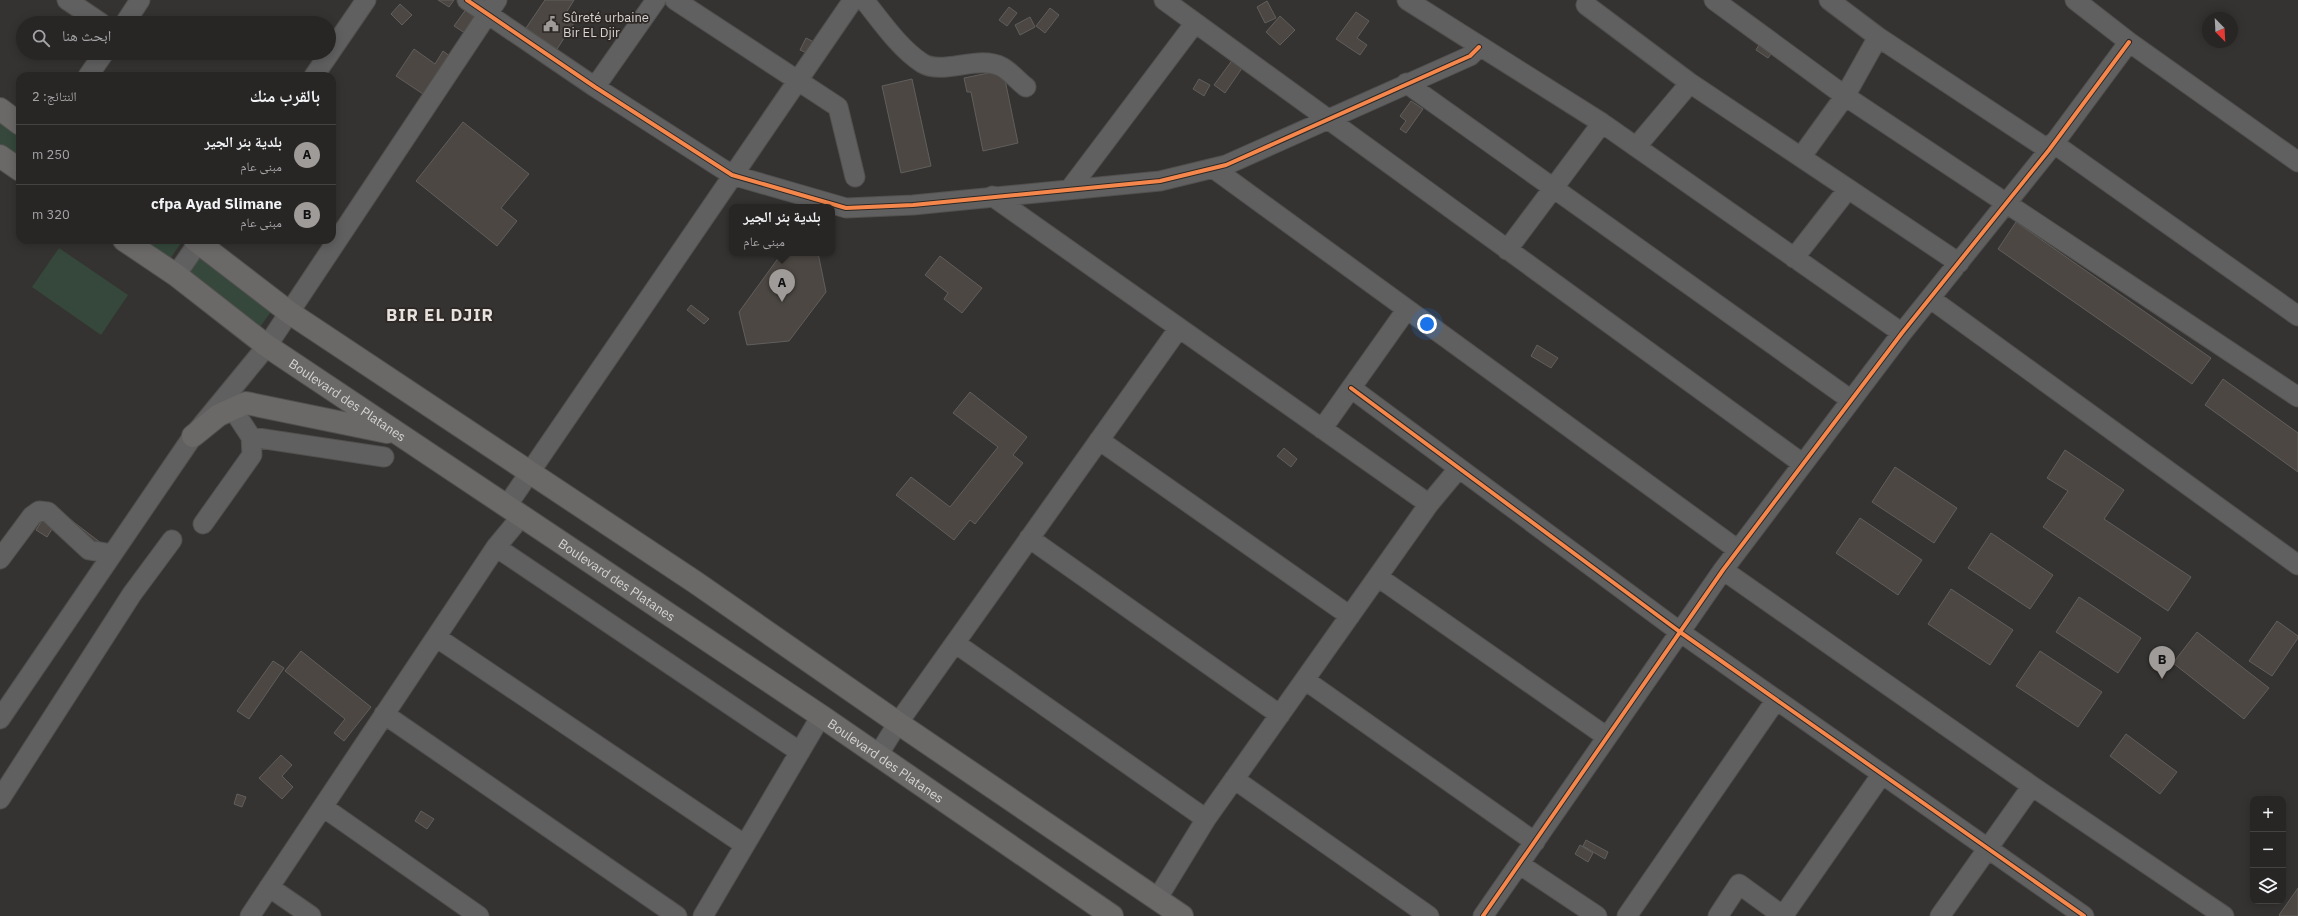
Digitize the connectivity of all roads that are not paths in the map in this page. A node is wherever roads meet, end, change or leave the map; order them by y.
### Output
1 (67, 0) edge
2 (140, 0) edge
3 (366, 0) edge
4 (467, 0) edge
5 (656, 0) edge
6 (674, 0) edge
7 (853, 0) edge
8 (864, 0) edge
9 (1164, 0) edge
10 (1407, 0) edge
11 (1714, 0) edge
12 (1828, 0) edge
13 (2075, 0) edge
14 (1586, 5) dead end
15 (492, 6) edge
16 (91, 16) edge
17 (130, 16) edge
18 (1195, 23) junction
19 (1878, 37) junction
20 (2129, 42) junction
21 (336, 44) edge
22 (1479, 47) junction
23 (99, 60) edge
24 (325, 60) edge
25 (91, 72) edge
26 (317, 72) edge
27 (797, 81) junction
28 (1406, 83) junction
29 (1690, 83) junction
30 (595, 87) junction
31 (1026, 87) dead end
32 (1845, 96) junction
33 (0, 109) edge
34 (1327, 119) junction
35 (16, 121) edge
36 (1602, 123) junction
37 (2051, 146) junction
38 (1636, 147) junction
39 (0, 156) edge
40 (1801, 158) junction
41 (2298, 162) edge
42 (16, 167) edge
43 (1213, 168) junction
44 (732, 175) junction
45 (855, 177) dead end
46 (1553, 187) junction
47 (1848, 189) junction
48 (1069, 190) junction
49 (992, 196) junction
50 (2008, 202) junction
51 (832, 204) edge
52 (835, 205) edge
53 (336, 242) edge
54 (130, 244) edge
55 (196, 244) edge
56 (202, 244) edge
57 (335, 244) edge
58 (1507, 250) junction
59 (1794, 258) junction
60 (1959, 263) junction
61 (176, 275) junction
62 (1931, 299) junction
63 (1407, 309) junction
64 (290, 312) junction
65 (2298, 316) edge
66 (1178, 328) junction
67 (1902, 333) junction
68 (267, 346) junction
69 (1351, 388) junction
70 (2298, 397) edge
71 (1851, 400) junction
72 (232, 408) junction
73 (1322, 429) junction
74 (398, 434) junction
75 (193, 436) junction
76 (251, 437) junction
77 (1099, 440) junction
78 (384, 457) dead end
79 (1803, 464) junction
80 (1458, 468) junction
81 (530, 473) junction
82 (1429, 504) junction
83 (514, 512) junction
84 (203, 524) dead end
85 (1029, 538) junction
86 (172, 540) dead end
87 (496, 547) junction
88 (1738, 550) junction
89 (112, 554) junction
90 (0, 559) edge
91 (2298, 565) edge
92 (1724, 570) junction
93 (1378, 576) junction
94 (1350, 616) junction
95 (1680, 632) junction
96 (436, 637) junction
97 (955, 643) junction
98 (1305, 680) junction
99 (1776, 700) junction
100 (384, 714) junction
101 (1280, 714) junction
102 (821, 716) junction
103 (0, 719) edge
104 (898, 723) junction
105 (1607, 737) junction
106 (800, 752) junction
107 (878, 755) junction
108 (1882, 774) junction
109 (1234, 779) junction
110 (2032, 786) junction
111 (0, 799) edge
112 (322, 807) junction
113 (1206, 819) junction
114 (1534, 842) junction
115 (746, 844) junction
116 (1987, 848) junction
117 (1519, 864) junction
118 (269, 887) junction
119 (1157, 898) junction
120 (250, 916) edge
121 (311, 916) edge
122 (479, 916) edge
123 (677, 916) edge
124 (703, 916) edge
125 (1112, 916) edge
126 (1182, 916) edge
127 (1429, 916) edge
128 (1483, 916) edge
129 (1597, 916) edge
130 (1627, 916) edge
131 (1718, 916) edge
132 (1940, 916) edge
133 (2084, 916) edge
134 (2224, 916) edge

1 - 16 street
2 - 17 street
3 - 21 street
4 - 15 street
5 - 30 street
6 - 27 street
7 - 27 street
8 - 31 street
9 - 18 street
10 - 22 street
11 - 32 street
12 - 19 street
13 - 20 street
14 - 29 street
15 - 30 street
15 - 53 street
18 - 34 street
18 - 48 street
19 - 32 street
19 - 37 street
20 - 37 street
20 - 41 street
22 - 28 street
22 - 36 street
23 - 25 street
24 - 26 street
27 - 44 street
27 - 45 street
28 - 34 street
28 - 46 street
29 - 38 street
29 - 40 street
30 - 44 street
32 - 40 street
32 - 50 street
33 - 35 main road
34 - 43 street
34 - 58 street
36 - 38 street
36 - 46 street
37 - 50 street
37 - 65 street
38 - 59 street
39 - 42 main road
40 - 47 street
43 - 48 street
43 - 63 street
44 - 51 street
44 - 81 street
46 - 58 street
46 - 71 street
47 - 59 street
47 - 60 street
48 - 49 street
49 - 52 street
49 - 66 street
50 - 60 street
50 - 70 street
54 - 61 main road, Boulevard des Platanes
55 - 61 street
56 - 64 main road
57 - 64 street
58 - 79 street
59 - 67 street
60 - 62 street
61 - 68 main road, Boulevard des Platanes
62 - 67 street
62 - 91 street
63 - 69 street
63 - 88 street
64 - 68 street
64 - 81 main road
66 - 73 street
66 - 77 street
67 - 71 street
68 - 74 main road, Boulevard des Platanes
68 - 75 street
69 - 73 street
69 - 80 street
71 - 79 street
72 - 74 main road
72 - 75 main road
72 - 76 street
73 - 82 street
74 - 83 main road, Boulevard des Platanes
75 - 89 street
76 - 78 street
76 - 84 street
77 - 85 street
77 - 94 street
79 - 88 street
80 - 82 street
80 - 95 street
81 - 83 street
81 - 104 main road
82 - 93 street
83 - 87 street
83 - 102 main road, Boulevard des Platanes
85 - 97 street
85 - 101 street
86 - 111 street
87 - 96 street
87 - 106 street
88 - 92 street
89 - 90 street
89 - 103 street
92 - 95 street
92 - 110 street
93 - 94 street
93 - 105 street
94 - 98 street
95 - 99 street
95 - 105 street
96 - 100 street
96 - 115 street
97 - 104 street
97 - 113 street
98 - 101 street
98 - 114 street
99 - 108 street
99 - 130 street
100 - 112 street
100 - 123 street
101 - 109 street
102 - 106 street
102 - 107 main road, Boulevard des Platanes
104 - 107 street
104 - 119 main road
105 - 114 street
106 - 115 street
107 - 125 main road, Boulevard des Platanes
108 - 116 street
108 - 131 street
109 - 113 street
109 - 127 street
110 - 116 street
110 - 134 street
112 - 118 street
112 - 122 street
113 - 119 street
114 - 117 street
115 - 124 street
116 - 132 street
116 - 133 street
117 - 128 street
117 - 129 street
118 - 120 street
118 - 121 street
119 - 126 main road

